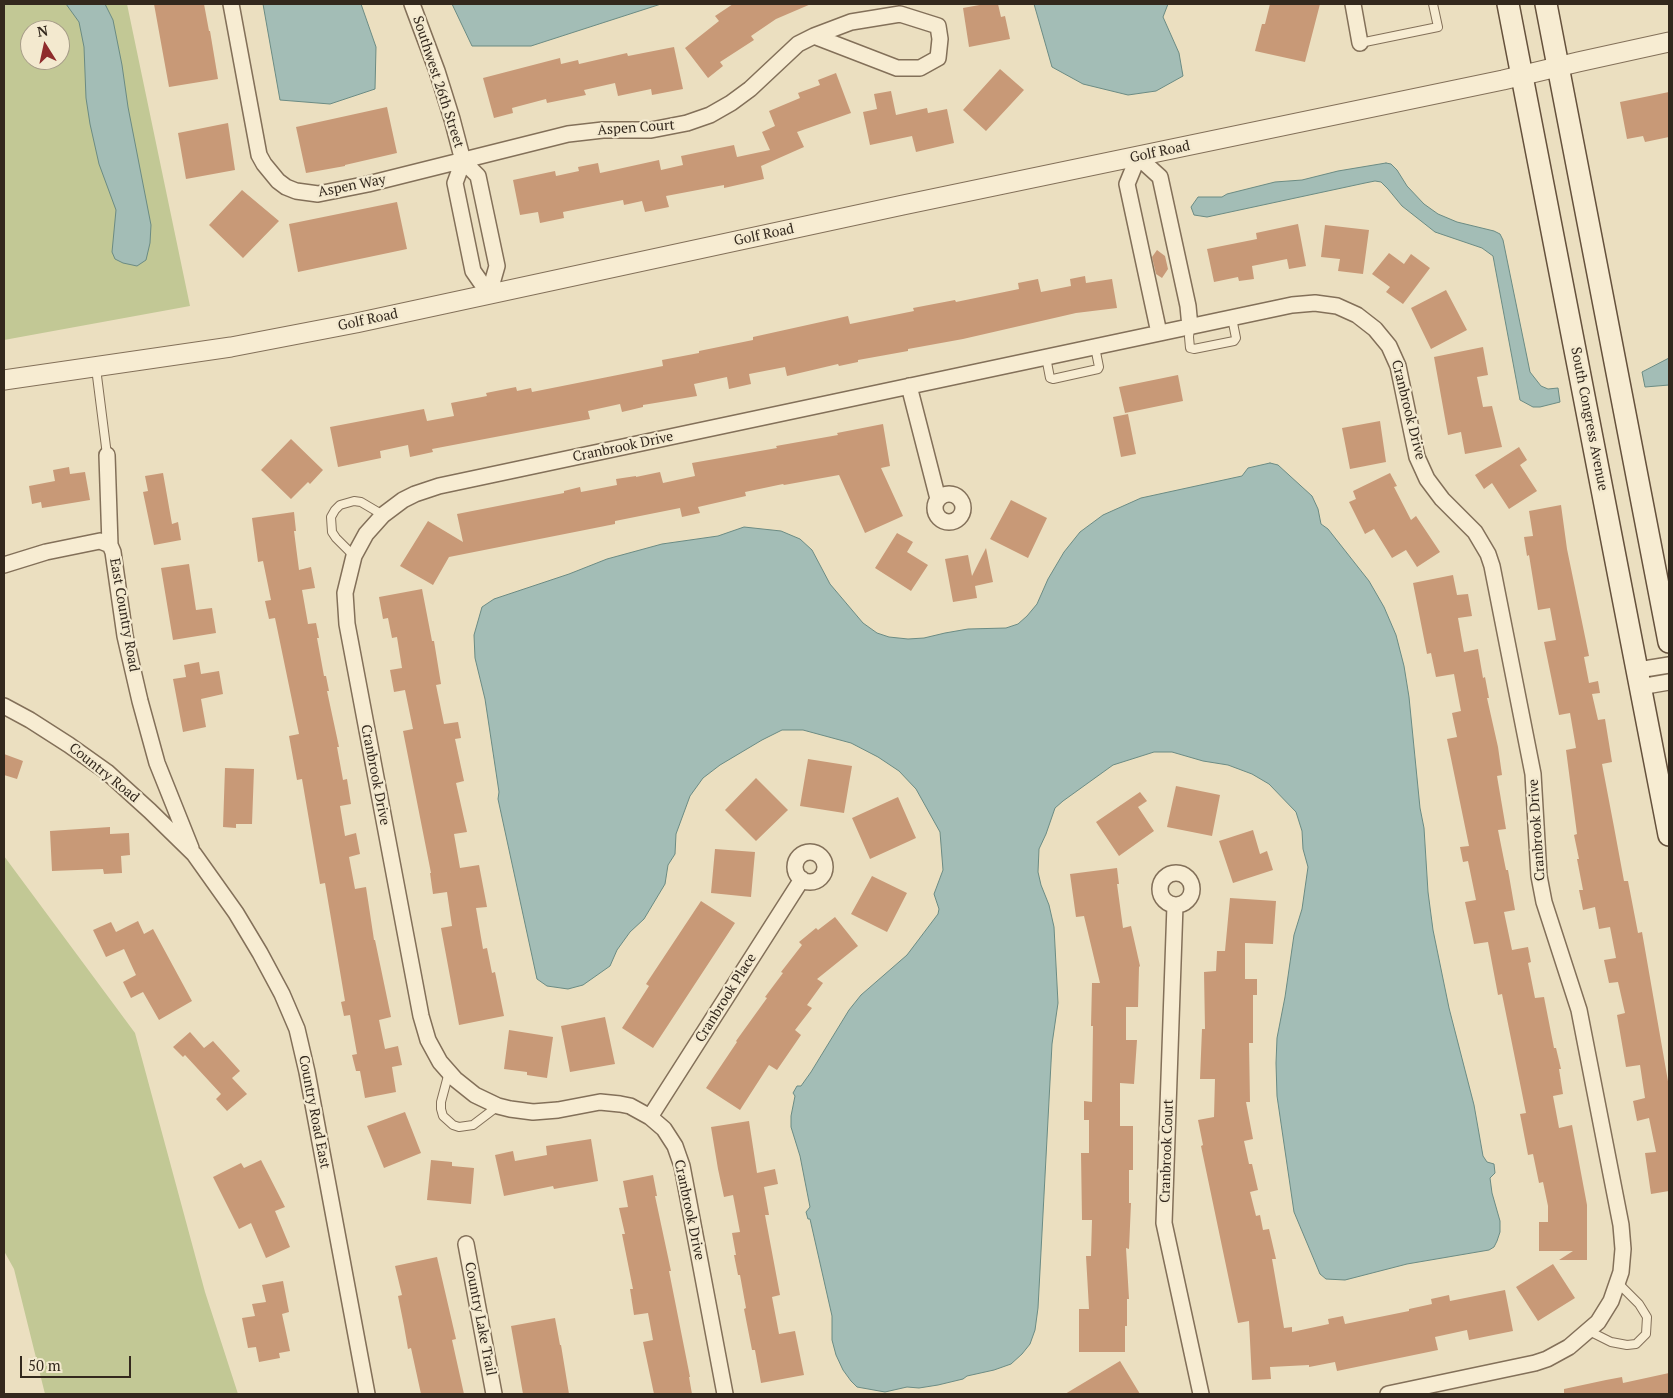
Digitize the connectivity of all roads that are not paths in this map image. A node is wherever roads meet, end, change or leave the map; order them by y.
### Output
1 (231, 4) edge
2 (412, 4) edge
3 (1353, 4) edge
4 (1433, 4) edge
5 (1508, 4) edge
6 (1546, 4) edge
7 (814, 36) junction
8 (1669, 42) edge
9 (1360, 43) joint
10 (1558, 67) junction
11 (1522, 76) junction
12 (1138, 157) junction
13 (463, 161) junction
14 (489, 294) junction
15 (1232, 318) junction
16 (1190, 327) junction
17 (1159, 333) junction
18 (1095, 347) junction
19 (1046, 357) junction
20 (96, 367) junction
21 (4, 380) edge
22 (909, 386) junction
23 (107, 455) joint
24 (938, 499) dead end
25 (383, 515) junction
26 (110, 545) junction
27 (354, 556) junction
28 (4, 565) edge
29 (1669, 642) edge
30 (1669, 665) edge
31 (1639, 678) junction
32 (1669, 682) edge
33 (4, 706) edge
34 (1669, 835) edge
35 (194, 854) junction
36 (802, 879) dead end
37 (1175, 905) dead end
38 (449, 1072) junction
39 (498, 1106) junction
40 (650, 1117) junction
41 (466, 1244) dead end
42 (1618, 1283) junction
43 (1589, 1331) junction
44 (367, 1394) edge
45 (494, 1394) edge
46 (725, 1394) edge
47 (1202, 1394) edge
48 (1388, 1394) edge

1 - 13 street, Aspen Way
2 - 13 street, Southwest 26th Street
3 - 9 street
4 - 9 lane
5 - 11 main road, South Congress Avenue
6 - 10 main road
7 - 7 street, Aspen Court
7 - 13 street, Aspen Court
8 - 10 street, Golf Road
10 - 11 street, Golf Road
10 - 29 main road
11 - 12 street, Golf Road
11 - 31 main road, South Congress Avenue
12 - 14 street, Golf Road
12 - 16 street
12 - 17 street
13 - 14 street, Southwest 26th Street
13 - 14 street, Southwest 26th Street
14 - 20 street, Golf Road
15 - 16 street, Cranbrook Drive
15 - 16 lane
15 - 42 street, Cranbrook Drive
16 - 17 street, Cranbrook Drive
17 - 18 street, Cranbrook Drive
18 - 19 street, Cranbrook Drive
18 - 19 lane
19 - 22 street, Cranbrook Drive
20 - 21 street, Golf Road
20 - 23 lane, East Country Road
22 - 24 street
22 - 25 street, Cranbrook Drive
23 - 26 street, East Country Road
25 - 27 street, Cranbrook Drive
25 - 27 lane
26 - 28 street
26 - 35 street, East Country Road
27 - 38 street, Cranbrook Drive
30 - 31 street
31 - 32 street
31 - 34 main road, South Congress Avenue
33 - 35 street, Country Road
35 - 44 street, Country Road East
36 - 40 street, Cranbrook Place
37 - 47 street, Cranbrook Court
38 - 39 street, Cranbrook Drive
38 - 39 lane
39 - 40 street, Cranbrook Drive
40 - 46 street, Cranbrook Drive
41 - 45 street, Country Lake Trail
42 - 43 street, Cranbrook Drive
42 - 43 lane
43 - 48 street, Cranbrook Drive

